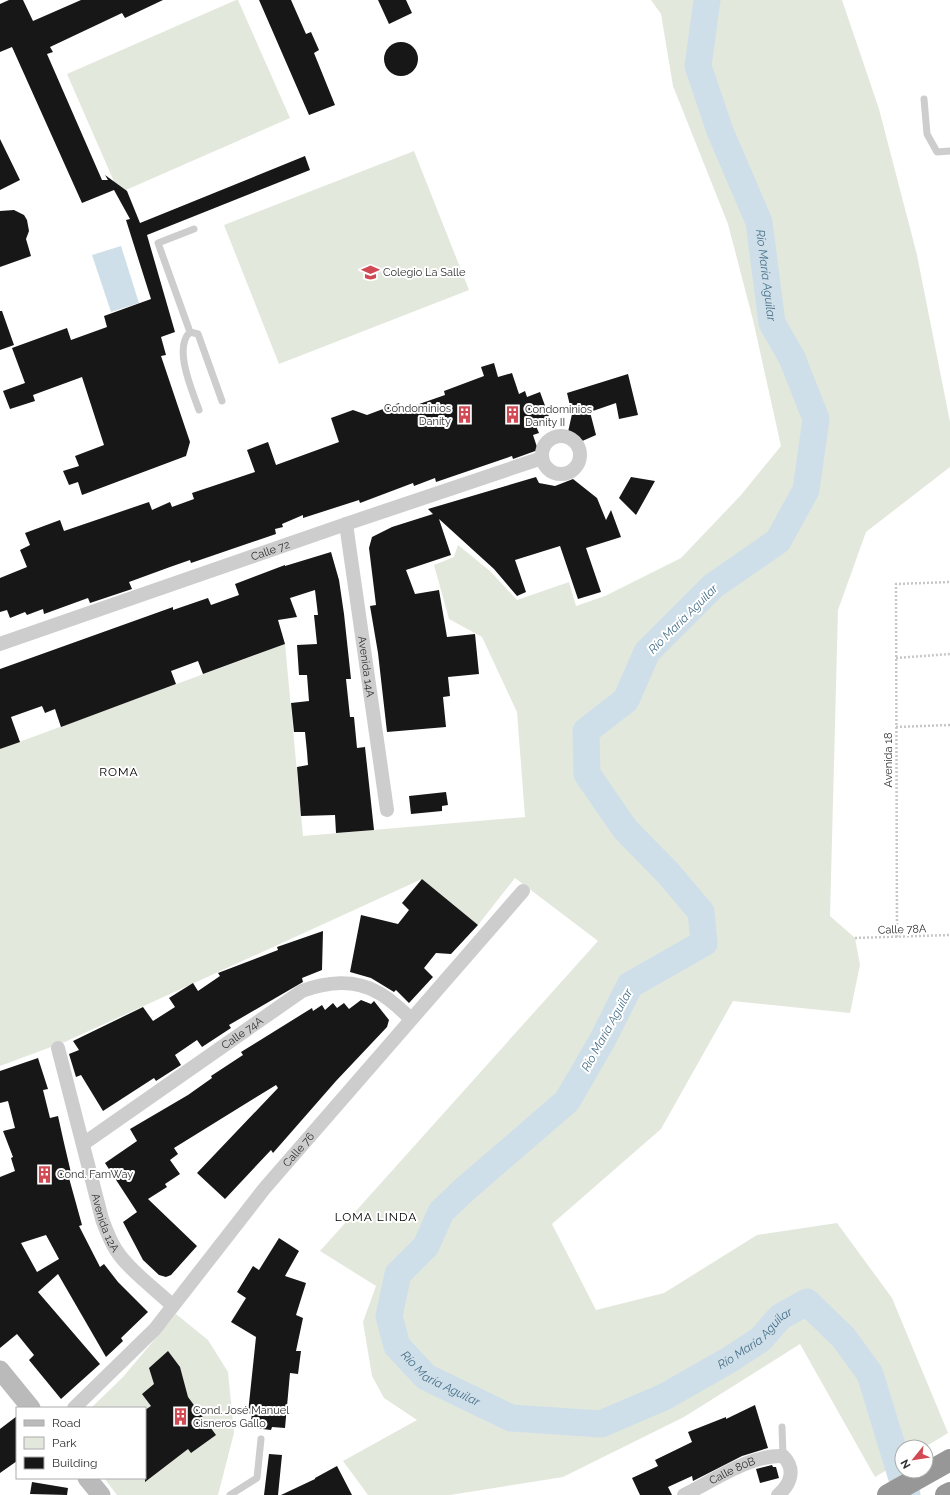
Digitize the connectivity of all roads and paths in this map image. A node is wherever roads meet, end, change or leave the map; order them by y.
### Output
1 (924, 99) dead end
2 (950, 151) edge
3 (194, 229) dead end
4 (190, 332) junction
5 (222, 401) dead end
6 (199, 410) dead end
7 (542, 458) dead end
8 (346, 524) junction
9 (950, 582) edge
10 (0, 644) edge
11 (950, 654) edge
12 (896, 658) junction
13 (950, 725) edge
14 (896, 727) junction
15 (387, 810) dead end
16 (523, 892) dead end
17 (950, 935) edge
18 (897, 937) junction
19 (855, 938) dead end
20 (411, 1019) junction
21 (58, 1048) dead end
22 (83, 1144) junction
23 (172, 1306) junction
24 (0, 1370) edge
25 (30, 1407) edge
26 (75, 1407) edge
27 (782, 1427) dead end
28 (261, 1439) dead end
29 (783, 1456) junction
30 (950, 1460) edge
31 (88, 1479) edge
32 (950, 1493) edge
33 (101, 1495) edge
34 (230, 1495) edge
35 (684, 1495) edge
36 (778, 1495) edge
37 (888, 1495) edge
38 (946, 1495) edge

1 - 2 lane
3 - 4 lane
4 - 5 lane
4 - 6 lane
7 - 8 street, Calle 72
8 - 10 street, Calle 72
8 - 15 street, Avenida 14A
9 - 12 path, Avenida 18
11 - 12 path
12 - 14 path, Avenida 18
13 - 14 path
14 - 18 path, Avenida 18
16 - 20 street, Calle 76
17 - 18 path, Calle 78A
18 - 19 path, Calle 78A
20 - 22 street, Calle 74A
20 - 23 street, Calle 76
21 - 22 street, Avenida 12A
22 - 23 street, Avenida 12A
23 - 26 street, Calle 76
24 - 25 main road
27 - 29 lane
28 - 34 lane
29 - 35 street, Calle 80B
29 - 36 street
30 - 37 highway
31 - 33 main road
32 - 38 highway

